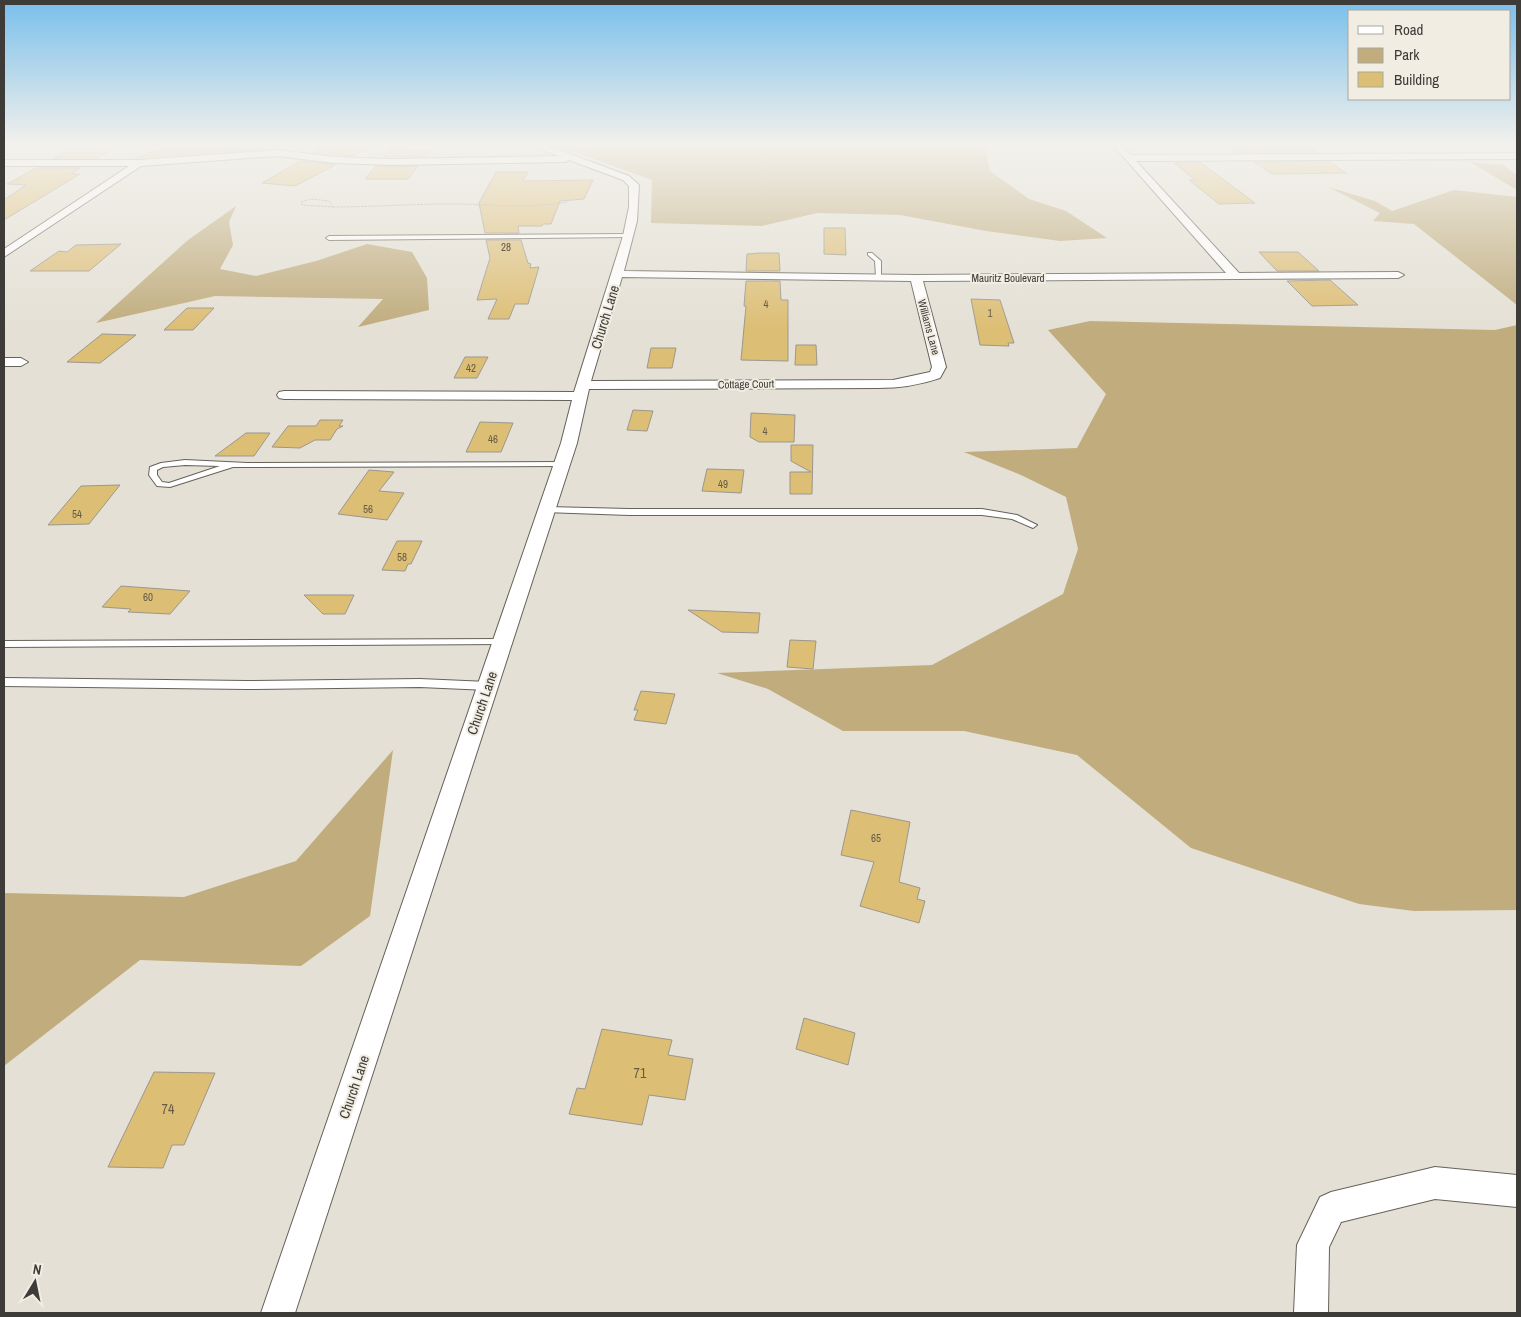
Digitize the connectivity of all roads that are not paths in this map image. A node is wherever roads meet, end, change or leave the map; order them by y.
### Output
1 (76, 205) edge
2 (635, 205) edge
3 (1172, 205) edge
4 (627, 236) junction
5 (329, 238) dead end
6 (4, 254) edge
7 (870, 254) dead end
8 (618, 274) junction
9 (1398, 275) dead end
10 (1236, 276) junction
11 (879, 277) junction
12 (916, 278) junction
13 (4, 362) edge
14 (21, 362) dead end
15 (907, 384) joint
16 (582, 390) junction
17 (284, 395) dead end
18 (562, 464) junction
19 (231, 465) junction
20 (547, 510) junction
21 (1033, 525) dead end
22 (502, 642) junction
23 (4, 644) edge
24 (4, 682) edge
25 (488, 686) junction
26 (1517, 1191) edge
27 (278, 1313) edge
28 (1311, 1313) edge

1 - 6 street
2 - 4 street, Church Lane
3 - 10 street
4 - 5 lane
4 - 8 street, Church Lane
7 - 11 lane
8 - 11 street, Mauritz Boulevard
8 - 16 street, Church Lane
9 - 10 street, Mauritz Boulevard
10 - 12 street, Mauritz Boulevard
11 - 12 street, Mauritz Boulevard
12 - 15 street, Williams Lane
13 - 14 street
15 - 16 street, Cottage Court
16 - 17 street, Cottage Court
16 - 18 street, Church Lane
18 - 19 lane
18 - 20 street, Church Lane
19 - 19 lane
20 - 21 lane
20 - 22 street, Church Lane
22 - 23 lane
22 - 25 street, Church Lane
24 - 25 lane
25 - 27 street, Church Lane
26 - 28 street

